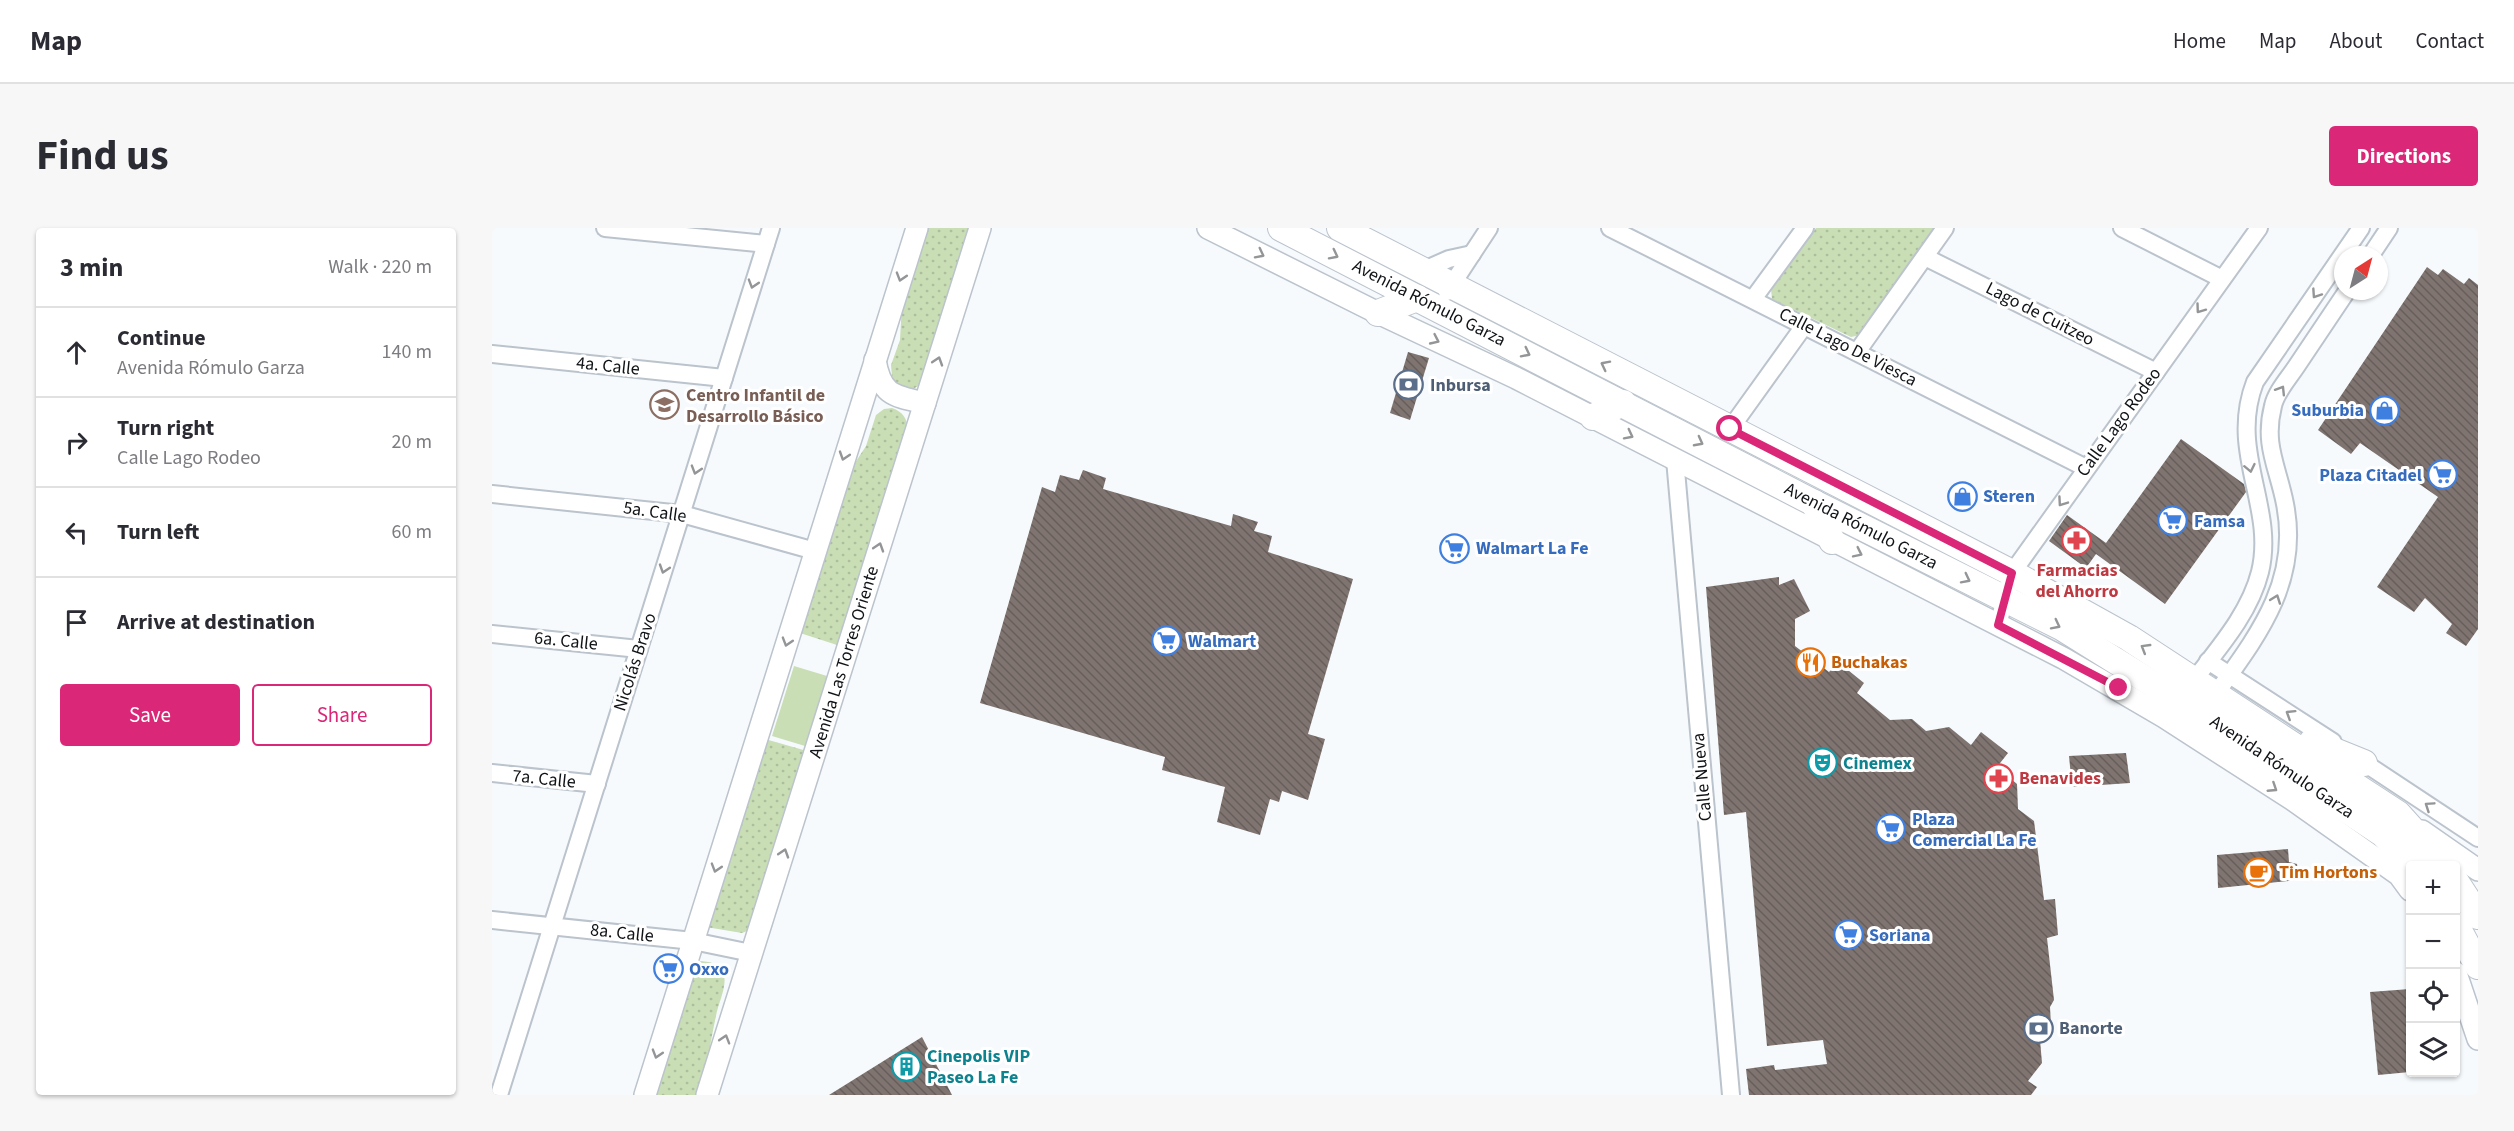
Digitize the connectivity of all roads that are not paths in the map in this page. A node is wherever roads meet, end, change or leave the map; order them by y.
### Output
1 (605, 228) edge
2 (771, 228) edge
3 (917, 228) edge
4 (980, 228) edge
5 (1208, 228) edge
6 (1281, 228) edge
7 (1340, 228) edge
8 (1490, 228) edge
9 (1610, 228) edge
10 (1805, 228) edge
11 (1945, 228) edge
12 (2122, 228) edge
13 (2259, 228) edge
14 (2361, 228) edge
15 (2389, 228) edge
16 (766, 244) junction
17 (2377, 246) edge
18 (1473, 254) junction
19 (1925, 256) junction
20 (1424, 270) junction
21 (2222, 279) junction
22 (1453, 286) junction
23 (1754, 299) junction
24 (2341, 300) edge
25 (1426, 302) junction
26 (1378, 314) junction
27 (1804, 326) junction
28 (1857, 352) junction
29 (492, 354) edge
30 (875, 360) junction
31 (2156, 372) junction
32 (724, 378) junction
33 (1623, 403) junction
34 (923, 408) junction
35 (857, 417) junction
36 (1593, 417) junction
37 (1730, 429) junction
38 (1674, 459) junction
39 (2086, 468) junction
40 (492, 494) edge
41 (1814, 503) junction
42 (682, 514) junction
43 (1832, 541) junction
44 (815, 551) junction
45 (2012, 573) junction
46 (2003, 598) junction
47 (1998, 625) junction
48 (492, 634) edge
49 (639, 649) junction
50 (2201, 670) junction
51 (2172, 708) junction
52 (2217, 709) junction
53 (2260, 709) junction
54 (2369, 766) junction
55 (492, 773) edge
56 (597, 784) junction
57 (2398, 814) junction
58 (2478, 838) edge
59 (2440, 861) edge
60 (2478, 870) edge
61 (2406, 874) edge
62 (2460, 888) edge
63 (2478, 916) edge
64 (492, 920) edge
65 (552, 926) junction
66 (2460, 932) edge
67 (693, 941) junction
68 (751, 953) junction
69 (2478, 966) edge
70 (2460, 985) edge
71 (2478, 1039) edge
72 (499, 1071) edge
73 (499, 1095) edge
74 (645, 1095) edge
75 (707, 1095) edge
76 (1731, 1095) edge

1 - 16 street
2 - 16 street, Nicolás Bravo
3 -> 30 street
34 -> 4 street, Avenida Las Torres Oriente
5 -> 26 street
6 -> 25 main road, Avenida Rómulo Garza
7 - 20 main road, Avenida Rómulo Garza
8 - 18 street
9 - 23 street, Calle Lago De Viesca
10 - 23 street
11 - 19 street
12 - 21 street
13 - 21 street, Calle Lago Rodeo
14 -> 50 street
15 - 17 street
16 -> 32 street, Nicolás Bravo
18 - 20 street
18 - 22 street
19 - 28 street
19 - 31 street, Lago de Cuitzeo
20 - 22 main road, Avenida Rómulo Garza
21 -> 31 street, Calle Lago Rodeo
22 - 25 street
37 -> 22 main road, Avenida Rómulo Garza
23 - 27 street, Calle Lago De Viesca
52 -> 24 street
25 - 26 main road
25 -> 33 main road, Avenida Rómulo Garza
26 -> 36 street
27 - 28 street, Calle Lago De Viesca
27 - 37 street
28 - 39 street, Calle Lago De Viesca
29 - 32 street, 4a. Calle
30 - 34 street
30 - 35 street
31 - 39 street, Calle Lago Rodeo
32 -> 42 street, Nicolás Bravo
33 - 36 main road
33 -> 41 main road, Avenida Rómulo Garza
34 - 35 street
68 -> 34 street, Avenida Las Torres Oriente
35 -> 44 street
36 -> 38 street
37 - 45 main road, Avenida Rómulo Garza
38 - 43 street
38 - 76 street, Calle Nueva
39 -> 45 street, Calle Lago Rodeo
40 - 42 street, 5a. Calle
41 - 43 main road
41 -> 46 main road, Avenida Rómulo Garza
42 - 44 street, 5a. Calle
42 -> 49 street, Nicolás Bravo
43 -> 47 street
44 -> 67 street
45 - 46 street, Calle Lago Rodeo
50 -> 45 main road, Avenida Rómulo Garza
46 - 47 street, Calle Lago Rodeo
46 -> 51 main road, Avenida Rómulo Garza
47 - 51 street
48 - 49 street, 6a. Calle
49 - 56 street, Nicolás Bravo
50 - 51 street
50 - 52 main road, Avenida Rómulo Garza
51 - 52 main road, Avenida Rómulo Garza
52 - 53 main road, Avenida Rómulo Garza
52 -> 61 main road, Avenida Rómulo Garza
54 -> 53 main road
53 - 57 main road, Avenida Rómulo Garza
54 - 57 main road
58 -> 54 street
55 - 56 street, 7a. Calle
56 - 65 street, Nicolás Bravo
57 - 59 main road, Avenida Rómulo Garza
57 - 60 street
62 - 63 main road
64 - 65 street, 8a. Calle
65 - 67 street, 8a. Calle
65 - 72 street, Nicolás Bravo
66 - 69 main road
67 - 68 street, 8a. Calle
67 -> 74 street
75 -> 68 street, Avenida Las Torres Oriente
70 - 71 street
72 - 73 street, Nicolás Bravo

